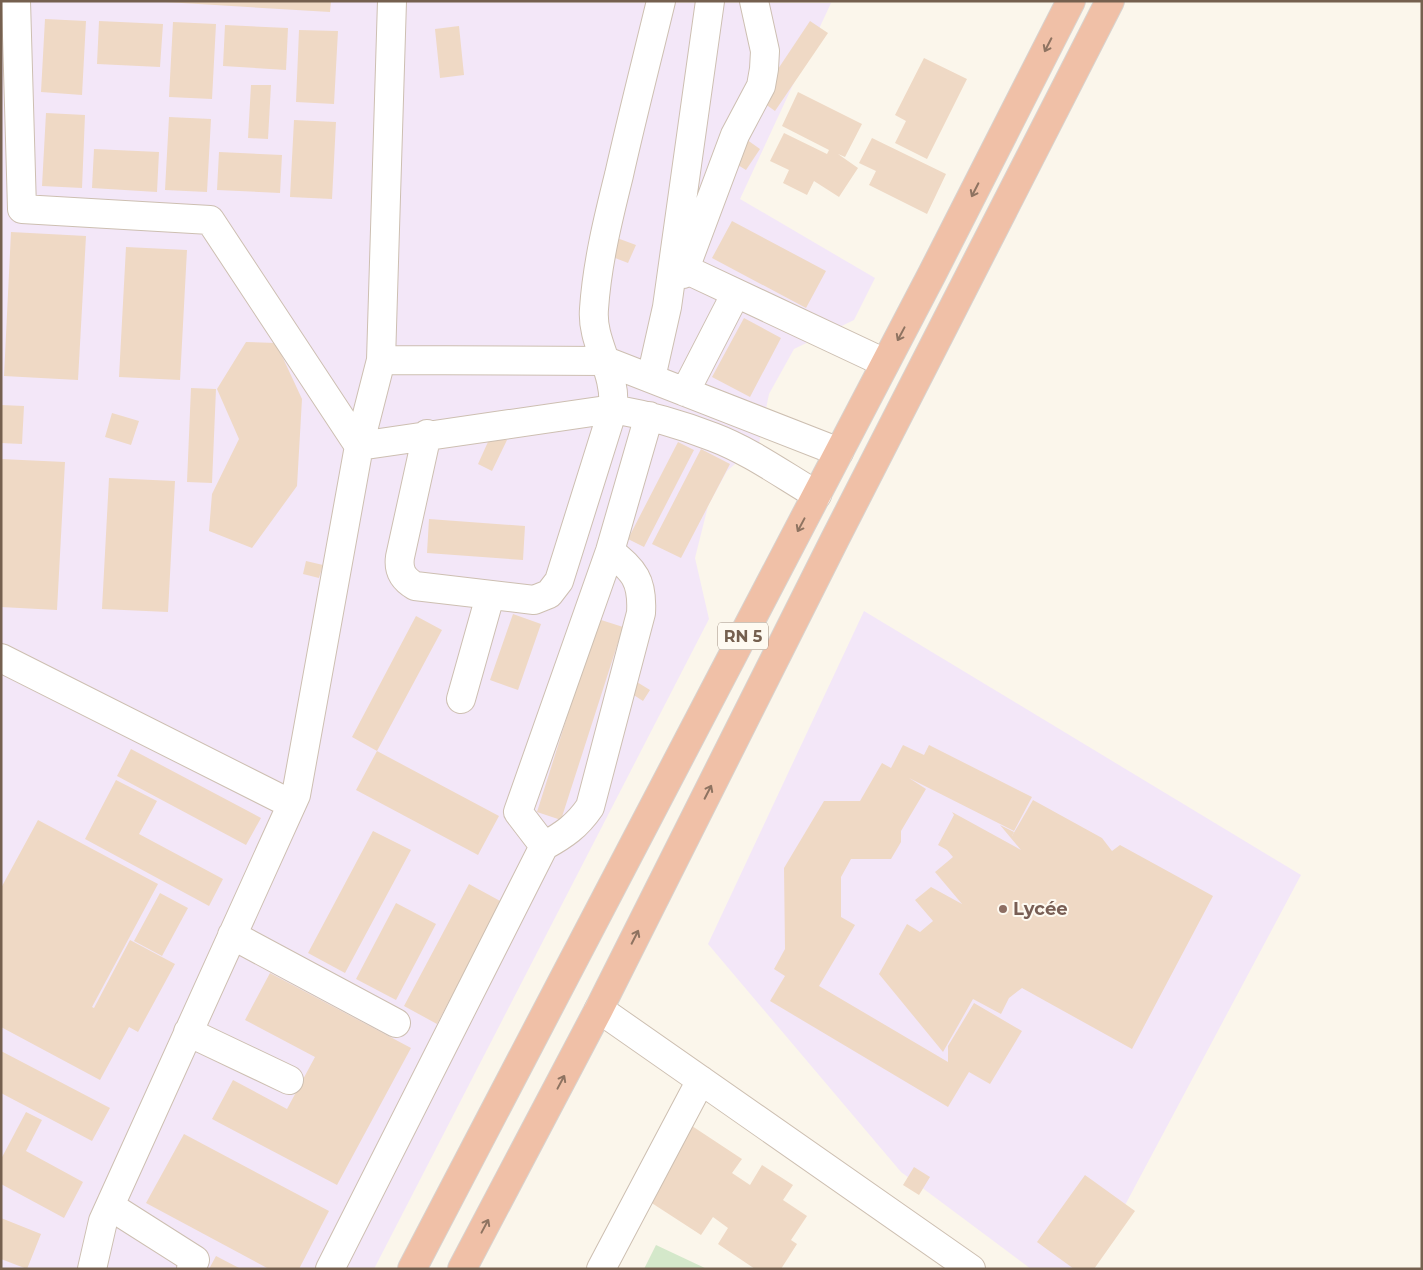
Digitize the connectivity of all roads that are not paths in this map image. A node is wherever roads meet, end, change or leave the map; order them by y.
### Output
1 (16, 1) edge
2 (392, 1) edge
3 (661, 1) edge
4 (710, 1) edge
5 (754, 1) edge
6 (1070, 1) edge
7 (1110, 1) edge
8 (685, 269) junction
9 (736, 293) junction
10 (667, 308) junction
11 (381, 360) junction
12 (606, 361) junction
13 (886, 363) junction
14 (651, 378) junction
15 (685, 392) junction
16 (613, 409) junction
17 (649, 416) junction
18 (427, 434) junction
19 (359, 446) junction
20 (839, 452) junction
21 (816, 495) junction
22 (610, 551) junction
23 (490, 596) junction
24 (1, 658) edge
25 (461, 699) dead end
26 (291, 804) junction
27 (544, 846) junction
28 (232, 935) junction
29 (599, 1009) junction
30 (396, 1024) dead end
31 (188, 1032) junction
32 (289, 1080) dead end
33 (701, 1080) junction
34 (110, 1206) junction
35 (92, 1269) edge
36 (191, 1269) edge
37 (330, 1269) edge
38 (412, 1269) edge
39 (462, 1269) edge
40 (601, 1269) edge
41 (971, 1269) edge

1 - 19 street
2 - 11 street
3 - 12 street
4 - 10 street
5 - 8 street
6 -> 13 highway, RN 5
29 -> 7 highway, RN 5
8 - 9 street
8 - 10 street
9 - 13 street
9 - 15 street
10 - 14 street
11 - 12 street
11 - 19 street
12 - 14 street
12 - 16 street
13 - 20 highway, RN 5
14 - 15 street
15 - 20 street
16 - 17 street
16 - 18 street
16 - 23 street
17 - 21 street
17 - 22 street
18 - 19 street
18 - 23 street
19 - 26 street
20 - 21 highway, RN 5
21 -> 38 highway, RN 5
22 - 27 street
22 - 27 street
23 - 25 street
24 - 26 street
26 - 28 street
27 - 37 street
28 - 30 street
28 - 31 street
29 - 33 street
39 -> 29 highway, RN 5
31 - 32 street
31 - 34 street
33 - 40 street
33 - 41 street
34 - 35 street
34 - 36 street

